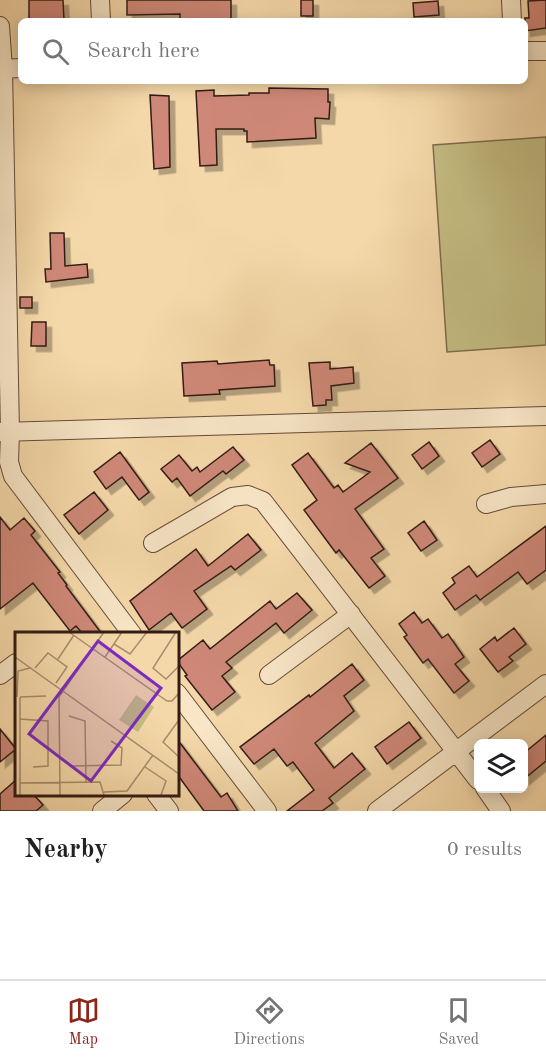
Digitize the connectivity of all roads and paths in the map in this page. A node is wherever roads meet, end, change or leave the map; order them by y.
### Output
1 (100, 0) edge
2 (511, 0) edge
3 (101, 18) edge
4 (512, 18) edge
5 (0, 26) edge
6 (528, 51) edge
7 (546, 51) edge
8 (8, 69) edge
9 (546, 416) edge
10 (5, 432) edge
11 (546, 494) edge
12 (486, 504) dead end
13 (153, 543) dead end
14 (351, 614) junction
15 (130, 632) edge
16 (15, 664) edge
17 (0, 675) edge
18 (269, 675) dead end
19 (546, 684) edge
20 (178, 694) edge
21 (457, 752) junction
22 (474, 775) edge
23 (488, 793) edge
24 (122, 796) edge
25 (157, 796) edge
26 (102, 811) edge
27 (169, 811) edge
28 (267, 811) edge
29 (377, 811) edge
30 (501, 811) edge

1 - 3 street
2 - 4 street
5 - 8 street
6 - 7 street
8 - 10 street
9 - 10 street
10 - 15 street
11 - 12 street
13 - 14 street
14 - 18 street
14 - 21 street
16 - 17 street
19 - 21 street
20 - 28 street
21 - 22 street
21 - 29 street
23 - 30 street
24 - 26 street
25 - 27 street

